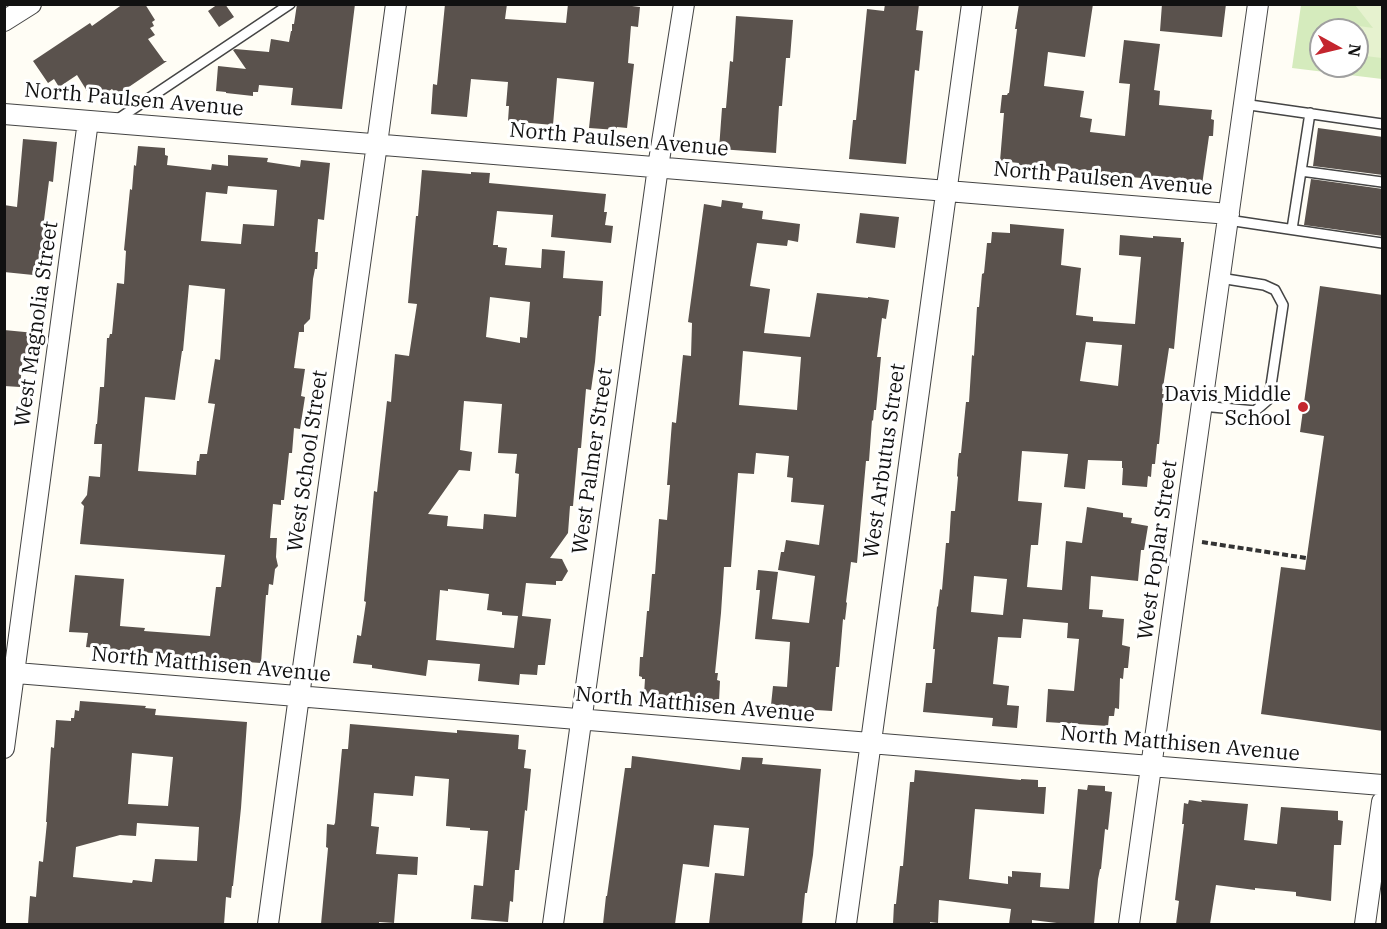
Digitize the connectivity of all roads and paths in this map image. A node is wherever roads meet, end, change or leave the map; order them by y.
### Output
1 (31, 4) edge
2 (290, 4) edge
3 (396, 4) edge
4 (684, 4) edge
5 (972, 4) edge
6 (1258, 4) edge
7 (4, 21) edge
8 (1244, 104) junction
9 (1310, 113) junction
10 (4, 114) edge
11 (88, 121) junction
12 (112, 123) junction
13 (1383, 124) edge
14 (377, 144) junction
15 (658, 167) junction
16 (1301, 171) junction
17 (1383, 182) edge
18 (947, 191) junction
19 (1229, 217) junction
20 (1292, 229) junction
21 (1383, 243) edge
22 (1220, 278) junction
23 (1202, 406) junction
24 (1183, 539) junction
25 (1306, 558) dead end
26 (10, 673) edge
27 (299, 696) junction
28 (582, 719) junction
29 (871, 743) junction
30 (4, 748) edge
31 (1151, 766) junction
32 (1383, 785) edge
33 (1383, 802) edge
34 (268, 924) edge
35 (553, 924) edge
36 (846, 924) edge
37 (1129, 924) edge
38 (1365, 924) edge

1 - 7 street
2 - 12 lane
3 - 14 street, West School Street
4 - 15 street, West Palmer Street
5 - 18 street, West Arbutus Street
6 - 8 street, West Poplar Street
8 - 9 lane
8 - 19 street, West Poplar Street
9 - 13 lane
9 - 16 lane
10 - 11 street, North Paulsen Avenue
11 - 12 street, North Paulsen Avenue
11 - 26 street, West Magnolia Street
12 - 14 street, North Paulsen Avenue
14 - 15 street, North Paulsen Avenue
14 - 27 street, West School Street
15 - 18 street, North Paulsen Avenue
15 - 28 street, West Palmer Street
16 - 17 lane
16 - 20 lane
18 - 19 street, North Paulsen Avenue
18 - 29 street, West Arbutus Street
19 - 20 lane
19 - 22 street, West Poplar Street
20 - 21 lane
22 - 23 street, West Poplar Street
22 - 23 lane
23 - 24 street, West Poplar Street
24 - 25 path
24 - 31 street, West Poplar Street
26 - 27 street, North Matthisen Avenue
26 - 30 street, West Magnolia Street
27 - 28 street, North Matthisen Avenue
27 - 34 street, West School Street
28 - 29 street, North Matthisen Avenue
28 - 35 street, West Palmer Street
29 - 31 street, North Matthisen Avenue
29 - 36 street, West Arbutus Street
31 - 32 street, North Matthisen Avenue
31 - 37 street, West Poplar Street
33 - 38 street

